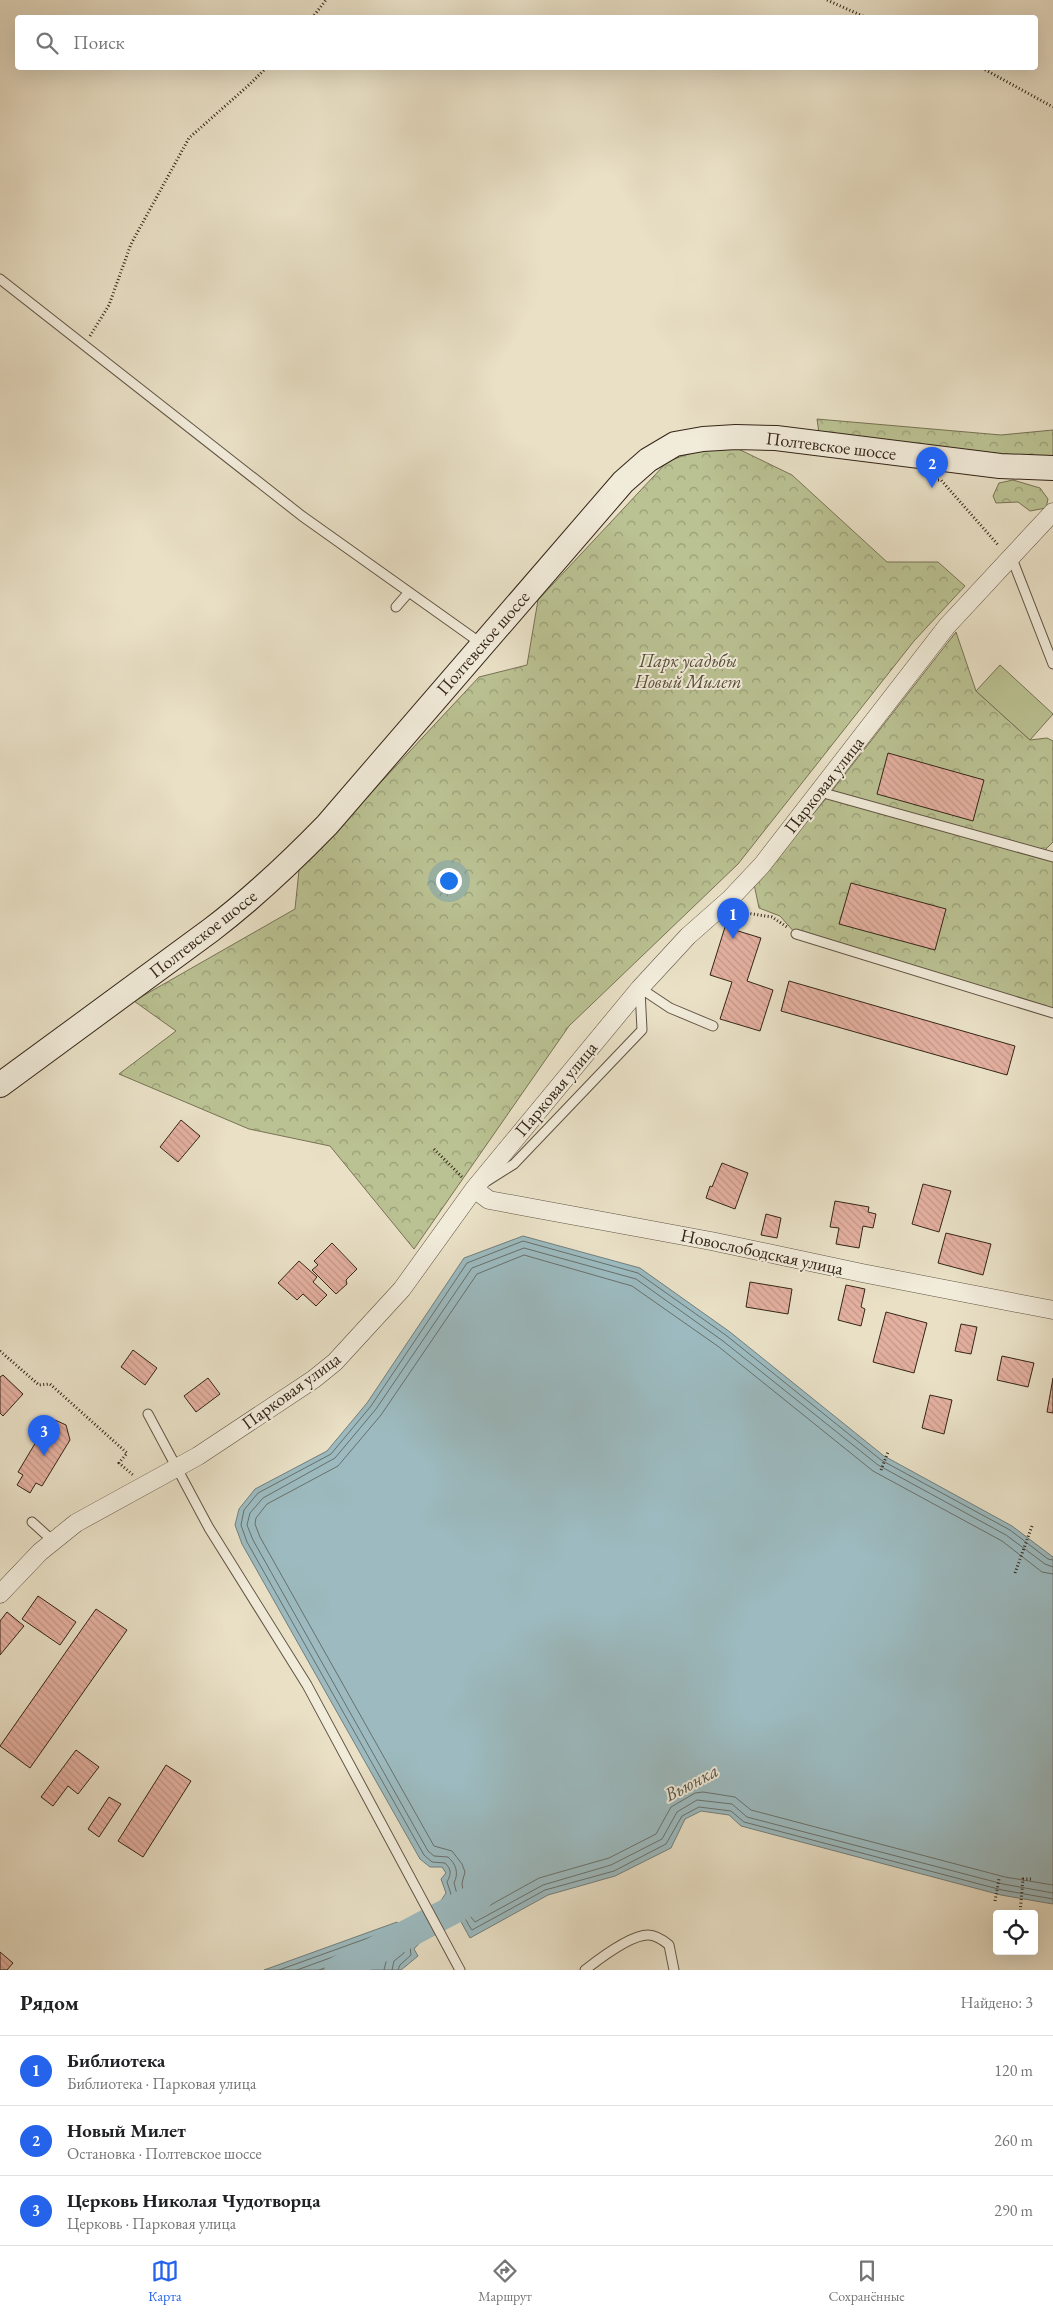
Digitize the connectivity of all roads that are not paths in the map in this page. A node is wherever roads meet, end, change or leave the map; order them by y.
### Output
1 (0, 279) edge
2 (1053, 468) edge
3 (1053, 513) edge
4 (1011, 556) junction
5 (410, 592) junction
6 (396, 607) dead end
7 (482, 644) junction
8 (1053, 664) edge
9 (820, 792) junction
10 (1053, 857) edge
11 (796, 934) road end
12 (640, 988) junction
13 (1053, 1013) edge
14 (713, 1026) dead end
15 (0, 1085) edge
16 (474, 1189) junction
17 (1053, 1310) edge
18 (148, 1414) dead end
19 (178, 1468) junction
20 (32, 1522) dead end
21 (52, 1541) junction
22 (0, 1594) edge
23 (460, 1970) edge
24 (585, 1970) edge
25 (674, 1970) edge

1 - 5 lane
2 - 7 street, Полтевское шоссе
3 - 4 street, Парковая улица
4 - 8 lane
4 - 9 street, Парковая улица
5 - 6 lane
5 - 7 lane
7 - 15 street, Полтевское шоссе
9 - 10 lane
9 - 12 street, Парковая улица
11 - 13 lane
12 - 14 lane
12 - 16 street, Парковая улица
12 - 16 lane
16 - 17 street, Новослободская улица
16 - 19 street, Парковая улица
18 - 19 lane
19 - 21 street, Парковая улица
19 - 23 lane
20 - 21 lane
21 - 22 street, Парковая улица
24 - 25 lane

